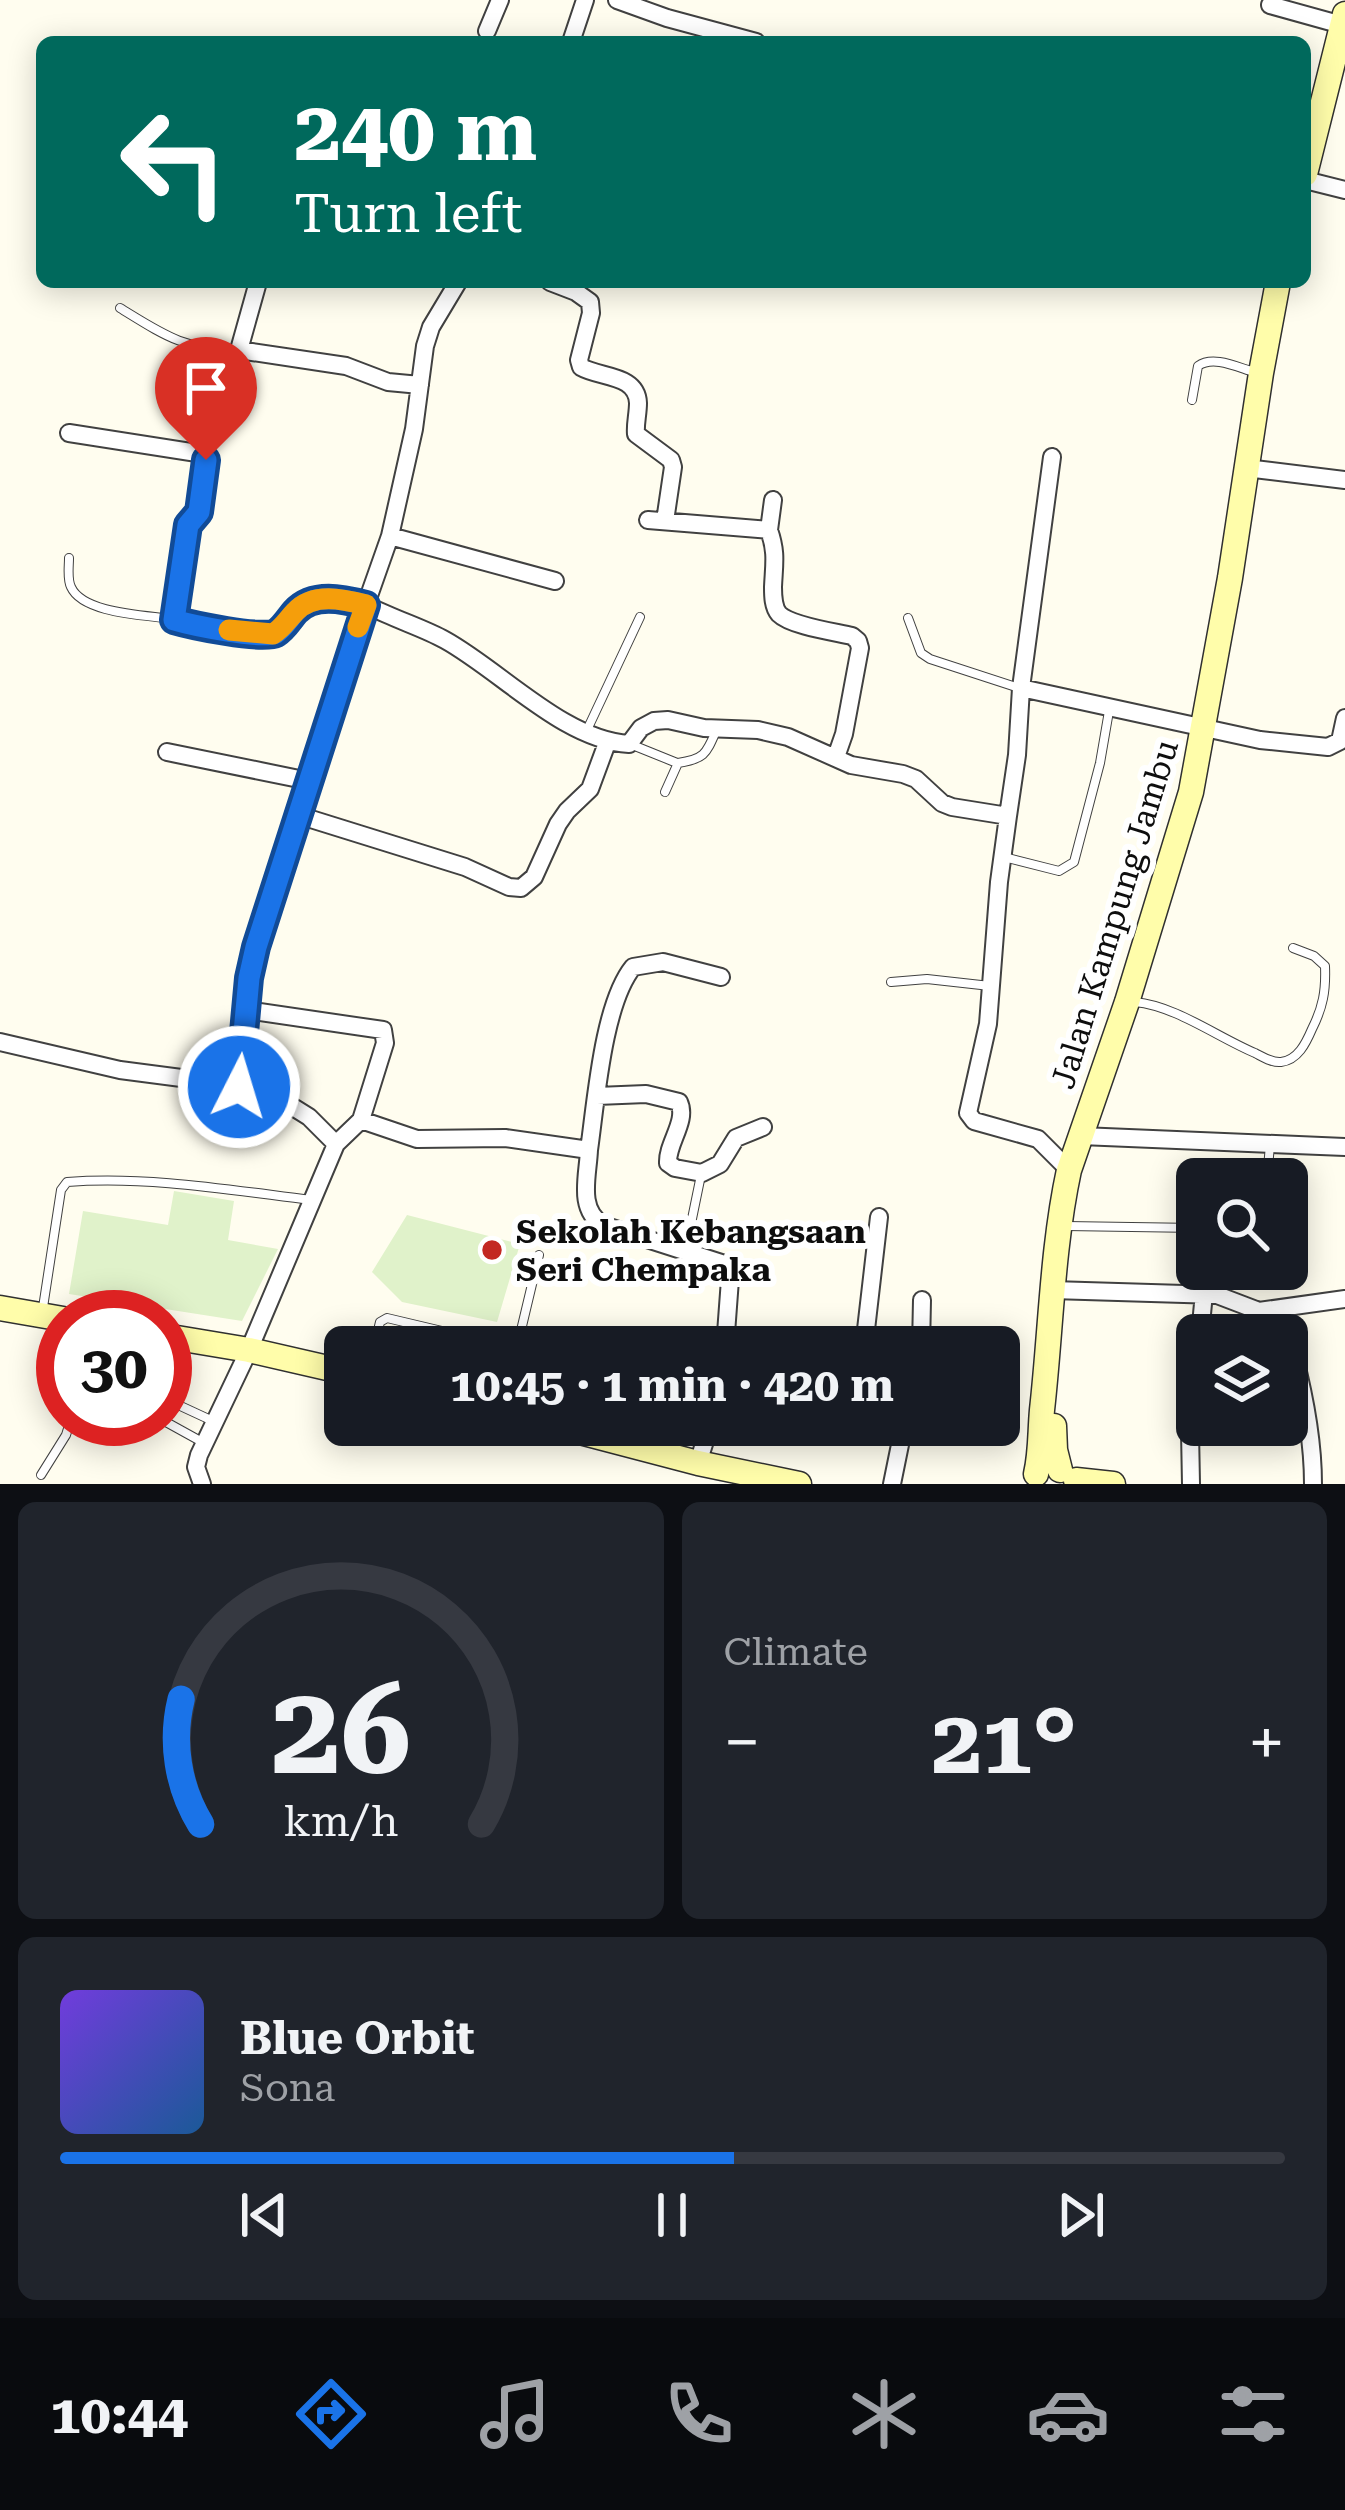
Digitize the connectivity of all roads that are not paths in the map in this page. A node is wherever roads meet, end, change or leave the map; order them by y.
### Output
1 (500, 0) edge
2 (585, 0) edge
3 (617, 0) edge
4 (1270, 5) dead end
5 (1343, 20) edge
6 (487, 31) dead end
7 (573, 36) edge
8 (734, 36) edge
9 (1311, 152) edge
10 (1311, 179) edge
11 (1345, 190) edge
12 (256, 288) edge
13 (454, 288) edge
14 (566, 288) edge
15 (1277, 288) edge
16 (120, 308) dead end
17 (239, 350) junction
18 (1261, 373) junction
19 (419, 385) junction
20 (1192, 400) dead end
21 (69, 433) dead end
22 (1052, 457) dead end
23 (1246, 468) junction
24 (1345, 480) edge
25 (773, 500) dead end
26 (769, 530) junction
27 (390, 536) junction
28 (69, 558) dead end
29 (555, 581) dead end
30 (366, 605) junction
31 (640, 617) dead end
32 (908, 618) dead end
33 (174, 620) junction
34 (1022, 688) junction
35 (1109, 708) junction
36 (1345, 718) edge
37 (1203, 727) junction
38 (717, 729) junction
39 (586, 732) junction
40 (607, 742) junction
41 (628, 744) junction
42 (167, 752) dead end
43 (836, 758) junction
44 (678, 763) junction
45 (309, 781) junction
46 (665, 792) dead end
47 (298, 815) junction
48 (1008, 816) junction
49 (1002, 856) junction
50 (1292, 948) dead end
51 (721, 977) dead end
52 (891, 982) dead end
53 (992, 986) junction
54 (1127, 1002) junction
55 (246, 1010) junction
56 (0, 1042) edge
57 (239, 1087) junction
58 (597, 1096) junction
59 (361, 1120) junction
60 (763, 1127) dead end
61 (1081, 1136) junction
62 (335, 1144) junction
63 (1270, 1144) junction
64 (1345, 1147) edge
65 (589, 1150) junction
66 (1269, 1158) edge
67 (1069, 1170) junction
68 (702, 1174) junction
69 (312, 1200) junction
70 (879, 1217) dead end
71 (1058, 1226) junction
72 (1176, 1228) edge
73 (686, 1252) junction
74 (539, 1255) dead end
75 (54, 1290) edge
76 (1052, 1290) junction
77 (1204, 1294) junction
78 (1345, 1299) edge
79 (922, 1300) dead end
80 (0, 1308) edge
81 (1279, 1309) junction
82 (36, 1314) edge
83 (1202, 1314) edge
84 (379, 1326) edge
85 (422, 1326) edge
86 (519, 1326) edge
87 (727, 1326) edge
88 (866, 1326) edge
89 (921, 1326) edge
90 (192, 1341) edge
91 (249, 1351) junction
92 (324, 1367) edge
93 (215, 1422) junction
94 (205, 1443) junction
95 (59, 1446) edge
96 (635, 1446) edge
97 (703, 1446) edge
98 (900, 1446) edge
99 (1190, 1446) edge
100 (698, 1462) junction
101 (40, 1474) dead end
102 (1055, 1479) edge
103 (202, 1484) edge
104 (799, 1484) edge
105 (892, 1484) edge
106 (1113, 1484) edge
107 (1191, 1484) edge
108 (1313, 1484) edge

1 - 6 street
2 - 7 street
3 - 8 street
4 - 5 street
5 - 9 street
10 - 11 street
12 - 17 street
13 - 19 street
14 - 26 street
15 - 18 street, Jalan Kampung Jambu
16 - 17 lane
17 - 19 street
18 - 20 lane
18 - 23 street, Jalan Kampung Jambu
19 - 27 street
21 - 33 street
22 - 34 street
23 - 24 street
23 - 37 street, Jalan Kampung Jambu
25 - 26 street
26 - 43 street
27 - 29 street
27 - 30 street
28 - 33 lane
30 - 33 street
30 - 39 street
30 - 45 street
31 - 39 lane
32 - 34 lane
34 - 35 street
34 - 48 street
35 - 37 street
35 - 49 lane
36 - 37 street
37 - 54 street, Jalan Kampung Jambu
38 - 41 street
38 - 43 street
38 - 44 lane
39 - 40 street
40 - 41 street
40 - 47 street
41 - 44 lane
42 - 45 street
43 - 48 street
44 - 46 lane
45 - 47 street
47 - 55 street
48 - 49 street
49 - 53 street
50 - 54 lane
51 - 58 street
52 - 53 lane
53 - 67 street
54 - 61 street, Jalan Kampung Jambu
55 - 57 street
55 - 59 street
56 - 57 street
57 - 62 street
58 - 65 street
58 - 68 street
59 - 62 street
59 - 65 street
60 - 68 street
61 - 63 street
61 - 67 street, Jalan Kampung Jambu
62 - 69 street
63 - 64 street
63 - 66 lane
65 - 73 street
67 - 71 street, Jalan Kampung Jambu
68 - 73 lane
69 - 75 lane
69 - 91 street
70 - 88 street
71 - 72 lane
71 - 76 street, Jalan Kampung Jambu
73 - 87 street
74 - 86 lane
76 - 77 street
76 - 102 street, Jalan Kampung Jambu
77 - 81 street
77 - 83 street
78 - 81 street
79 - 89 street
80 - 82 street
81 - 108 street
84 - 85 lane
90 - 91 street
91 - 92 street
91 - 93 street
93 - 94 street
93 - 94 lane
94 - 103 street
95 - 101 lane
96 - 100 street
97 - 100 street
98 - 105 street
99 - 107 street
100 - 104 street
102 - 106 street

